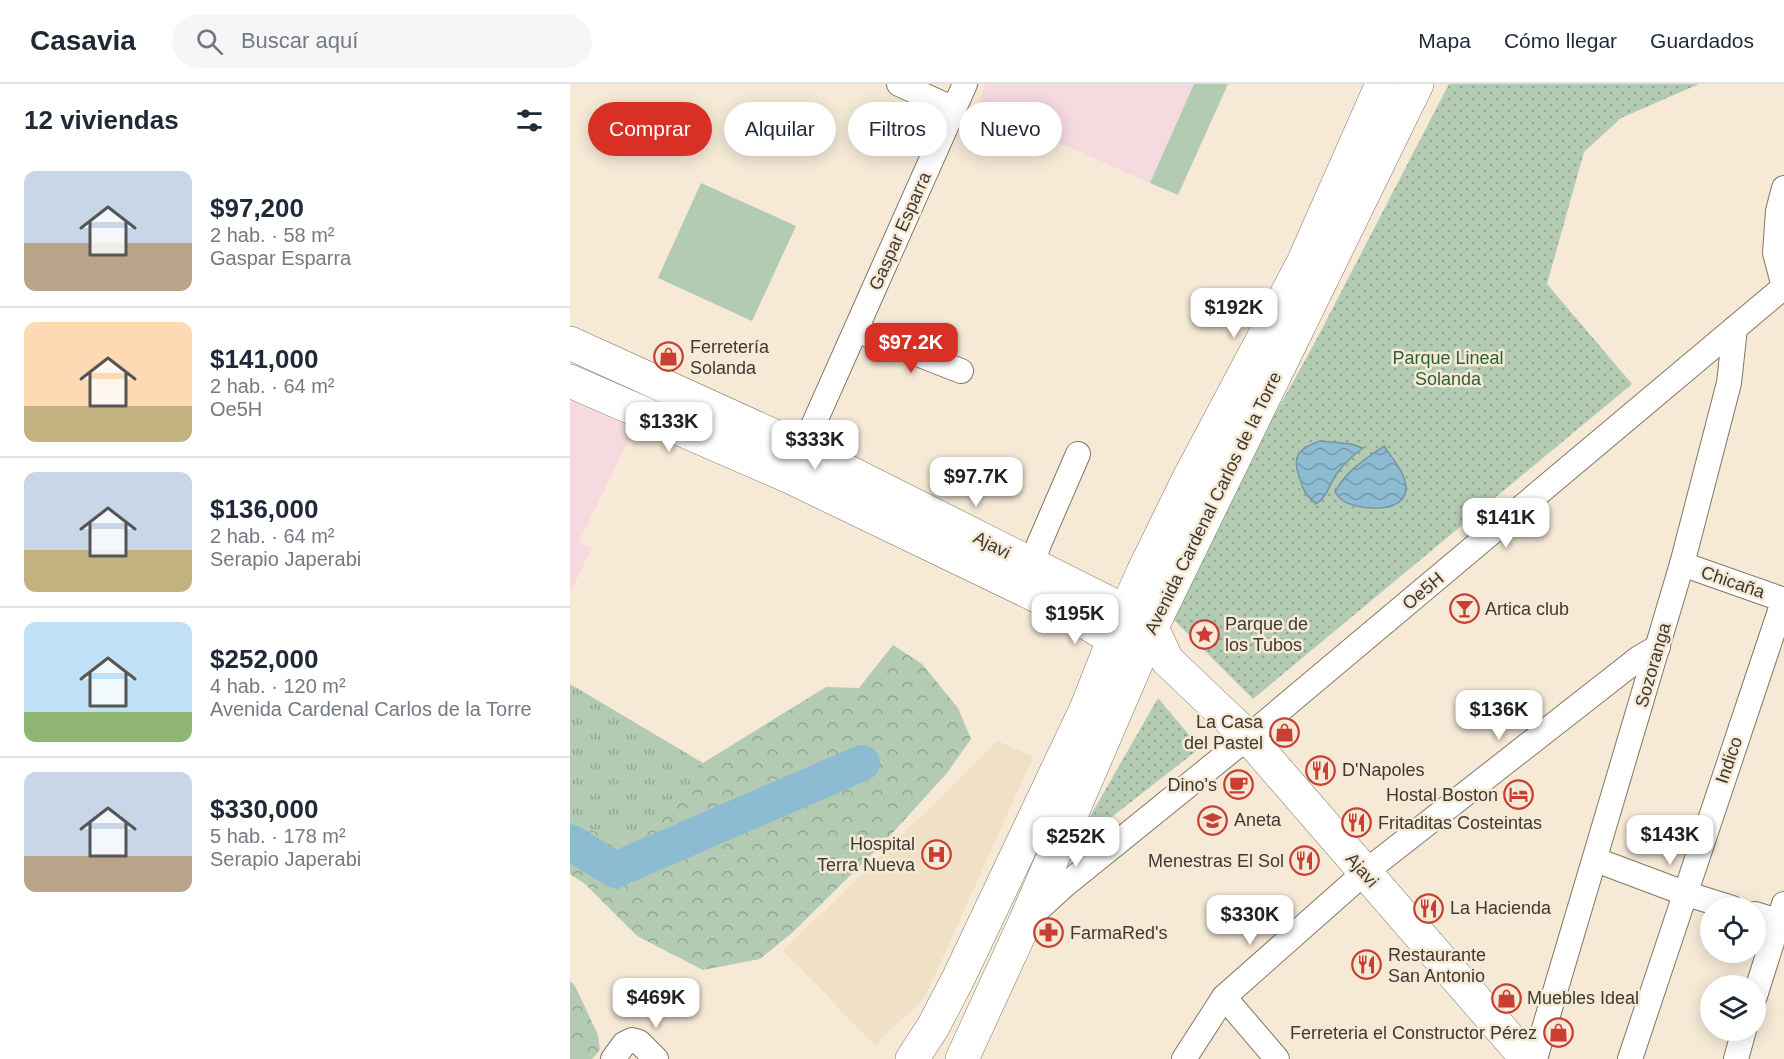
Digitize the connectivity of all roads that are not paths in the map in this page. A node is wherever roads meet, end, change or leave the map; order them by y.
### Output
1 (899, 84) edge
2 (965, 84) edge
3 (1382, 84) edge
4 (1417, 84) edge
5 (954, 109) junction
6 (1784, 188) edge
7 (1735, 328) junction
8 (856, 330) junction
9 (570, 343) edge
10 (961, 371) dead end
11 (570, 381) edge
12 (1078, 454) dead end
13 (796, 463) junction
14 (1682, 564) junction
15 (1032, 566) junction
16 (1784, 599) edge
17 (1140, 639) junction
18 (1658, 647) junction
19 (1248, 737) junction
20 (1596, 860) junction
21 (1364, 873) junction
22 (1684, 893) junction
23 (1700, 898) edge
24 (1766, 915) edge
25 (1782, 916) edge
26 (1025, 922) junction
27 (1762, 975) edge
28 (1224, 997) junction
29 (1741, 1041) edge
30 (613, 1059) edge
31 (656, 1059) edge
32 (912, 1059) edge
33 (962, 1059) edge
34 (1184, 1059) edge
35 (1277, 1059) edge
36 (1527, 1059) edge
37 (1535, 1059) edge
38 (1630, 1059) edge
39 (1736, 1059) edge

1 - 5 street
2 - 5 street, Gaspar Esparra
3 - 17 street, Avenida Cardenal Carlos de la Torre
4 - 17 street, Avenida Cardenal Carlos de la Torre
5 - 8 street, Gaspar Esparra
6 - 7 street
7 - 14 street, Sozoranga
7 - 19 street, Oe5H
8 - 10 street
8 - 13 street, Gaspar Esparra
9 - 13 street, Ajavi
11 - 13 street, Ajavi
12 - 15 street
13 - 15 street, Ajavi
13 - 17 street, Ajavi
14 - 16 street, Chicaña
14 - 18 street, Sozoranga
15 - 17 street, Ajavi
16 - 22 street, Indico
17 - 19 street, Ajavi
17 - 26 street, Avenida Cardenal Carlos de la Torre
17 - 32 street, Avenida Cardenal Carlos de la Torre
18 - 20 street, Sozoranga
18 - 21 street
19 - 21 street, Ajavi
19 - 26 street, Oe5H
20 - 22 street
20 - 37 street, Sozoranga
21 - 28 street
21 - 36 street, Ajavi
22 - 23 street
22 - 38 street, Indico
24 - 25 street
25 - 27 street
26 - 33 street, Avenida Cardenal Carlos de la Torre
28 - 34 street
28 - 35 street
29 - 39 street
30 - 31 street

